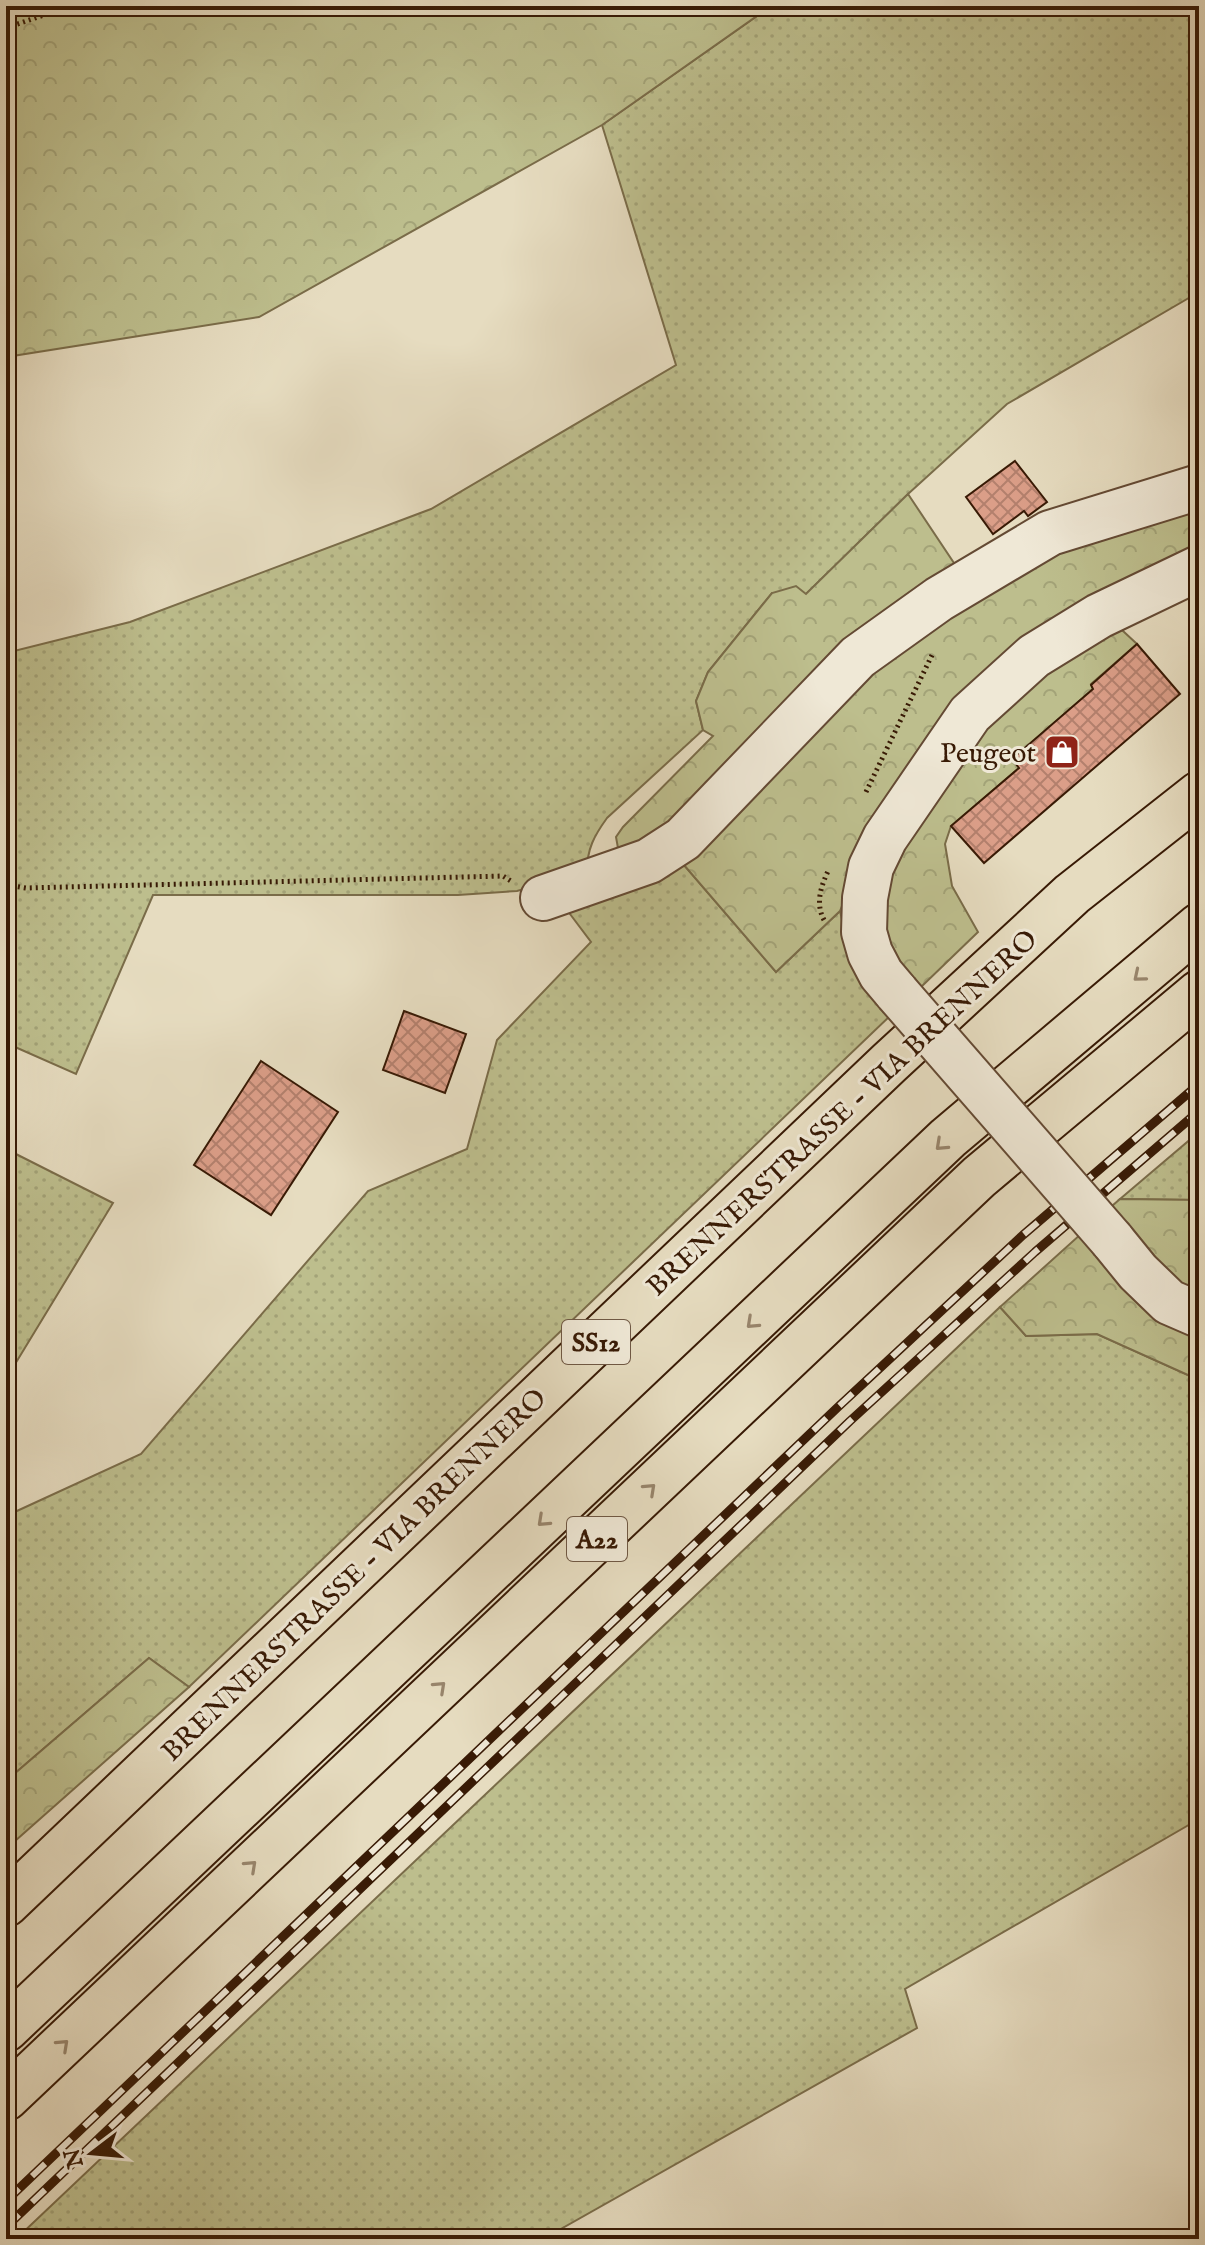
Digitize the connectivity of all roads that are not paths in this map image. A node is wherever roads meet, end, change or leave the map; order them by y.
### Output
1 (1199, 487) edge
2 (1199, 568) edge
3 (1199, 794) edge
4 (543, 898) road end
5 (1199, 926) edge
6 (1199, 993) edge
7 (1199, 1315) edge
8 (6, 1904) edge
9 (6, 2029) edge
10 (6, 2098) edge

1 - 4 street
2 - 7 street, bridge
3 - 8 main road, BRENNERSTRASSE - VIA BRENNERO / SS12
5 -> 9 main road, A22
10 -> 6 main road, A22

